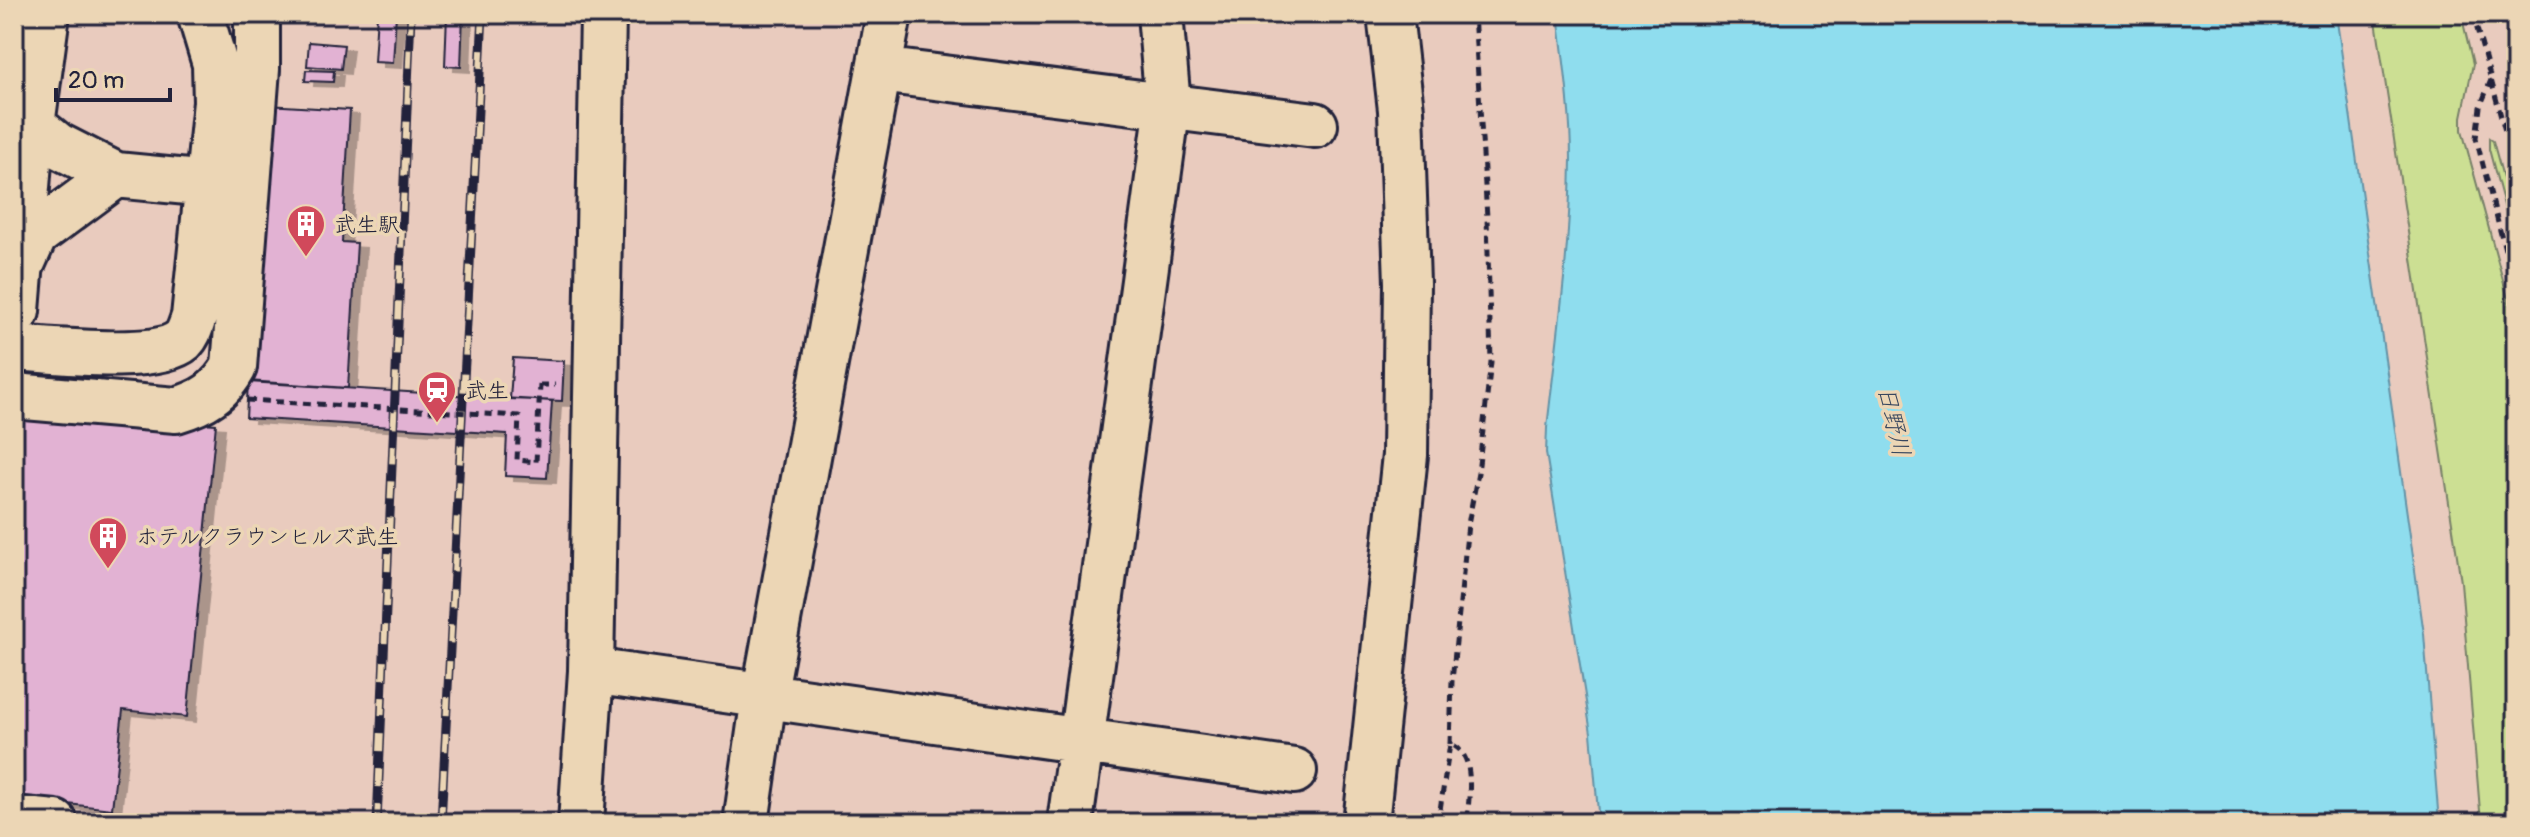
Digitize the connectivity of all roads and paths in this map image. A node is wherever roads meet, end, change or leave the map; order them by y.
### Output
1 (47, 14) edge
2 (200, 14) edge
3 (257, 14) edge
4 (603, 14) edge
5 (889, 14) edge
6 (1160, 14) edge
7 (1390, 14) edge
8 (1474, 14) edge
9 (2473, 14) edge
10 (880, 70) junction
11 (2491, 80) junction
12 (1168, 105) junction
13 (32, 125) junction
14 (1315, 125) dead end
15 (2516, 171) edge
16 (116, 175) junction
17 (228, 186) junction
18 (22, 264) junction
19 (2516, 292) edge
20 (16, 329) edge
21 (540, 385) dead end
22 (14, 396) edge
23 (230, 397) junction
24 (591, 671) junction
25 (764, 697) junction
26 (1081, 742) junction
27 (1450, 744) junction
28 (1294, 771) dead end
29 (14, 819) edge
30 (55, 823) edge
31 (581, 823) edge
32 (746, 823) edge
33 (1070, 823) edge
34 (1366, 823) edge
35 (1438, 823) edge
36 (1467, 823) edge

1 - 13 street
2 - 17 street
3 - 17 street
4 - 24 street
5 - 10 street
6 - 12 street
7 - 34 street
8 - 27 path
9 - 11 path
10 - 12 street
10 - 25 street
11 - 15 path
11 - 19 path
12 - 14 street
12 - 26 street
13 - 16 street
13 - 18 street
16 - 17 street
16 - 18 street
17 - 20 street
17 - 23 street
18 - 20 street
21 - 23 path, bridge
22 - 23 street
24 - 25 street
24 - 31 street
25 - 26 street
25 - 32 street
26 - 28 street
26 - 33 street
27 - 35 path
27 - 36 path
29 - 30 street

